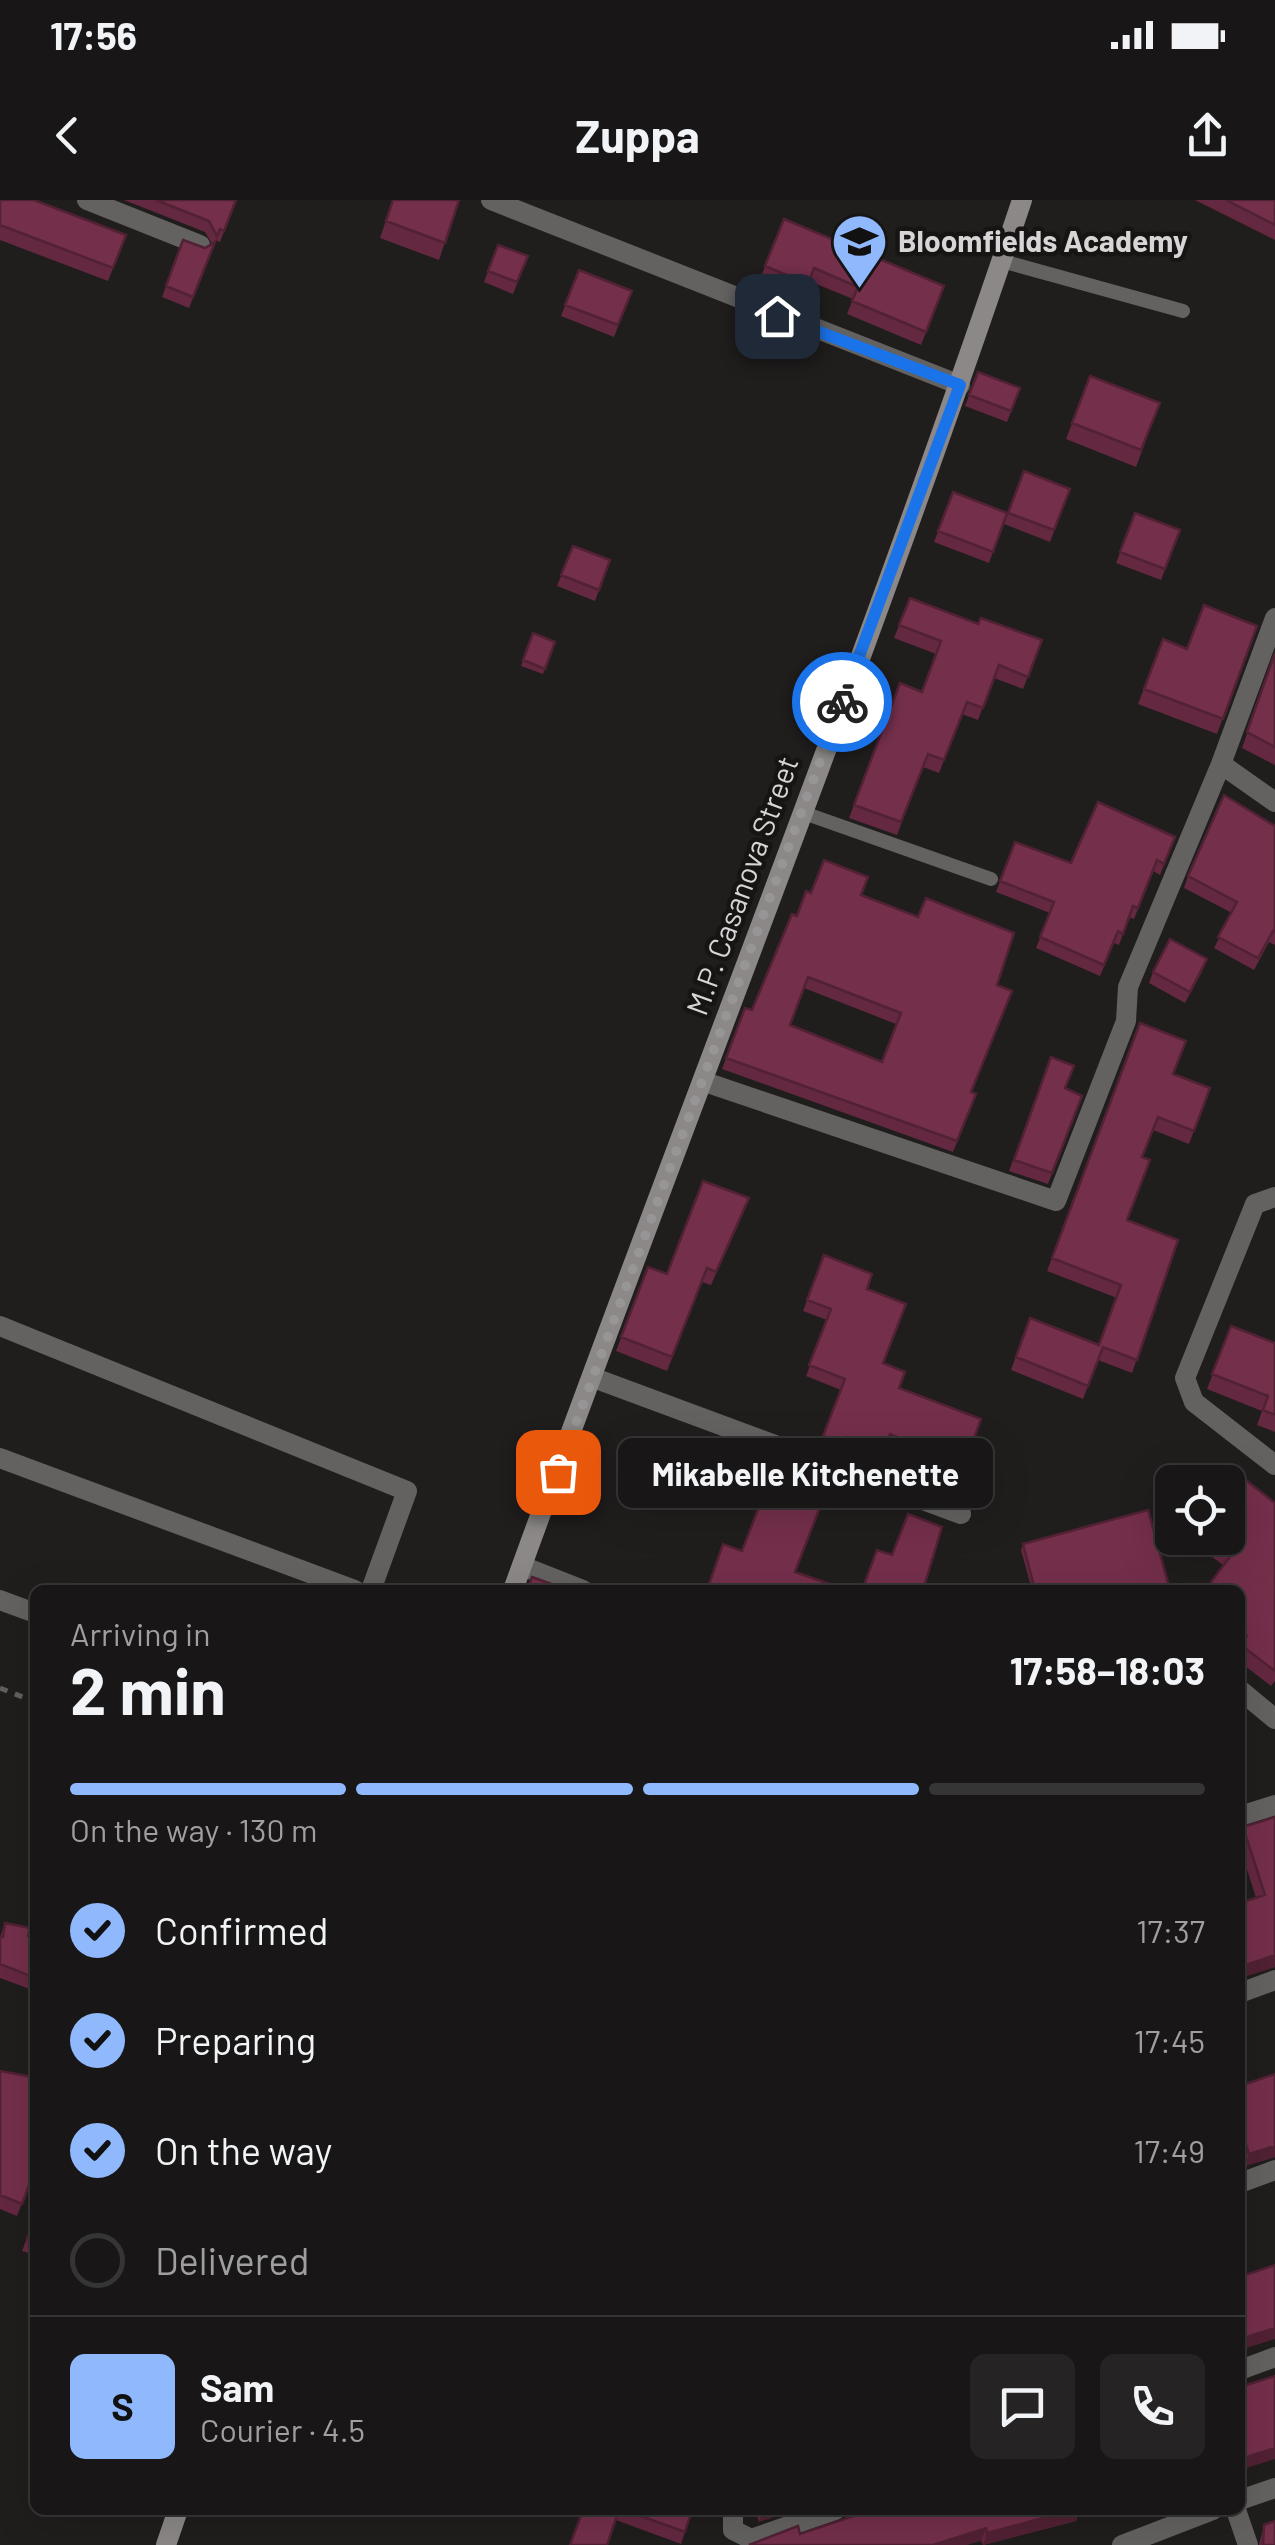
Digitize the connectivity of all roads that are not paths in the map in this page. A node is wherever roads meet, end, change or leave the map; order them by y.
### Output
1 (86, 200) edge
2 (491, 200) edge
3 (1022, 200) edge
4 (200, 245) edge
5 (1002, 260) junction
6 (1182, 311) dead end
7 (960, 385) junction
8 (1275, 618) edge
9 (1221, 764) junction
10 (1275, 802) edge
11 (801, 812) junction
12 (991, 879) dead end
13 (705, 1082) junction
14 (1275, 1197) edge
15 (0, 1326) edge
16 (594, 1378) junction
17 (0, 1458) edge
18 (1275, 1465) edge
19 (961, 1514) dead end
20 (522, 1566) junction
21 (359, 1585) edge
22 (372, 1585) edge
23 (516, 1585) edge
24 (571, 1585) edge
25 (0, 1600) edge
26 (30, 1611) edge
27 (1245, 1694) edge
28 (1275, 1719) edge
29 (1275, 1805) edge
30 (1245, 1814) edge
31 (1275, 1980) edge
32 (1245, 1991) edge
33 (1275, 2170) edge
34 (1245, 2180) edge
35 (1275, 2357) edge
36 (1245, 2368) edge
37 (1275, 2488) edge
38 (1245, 2498) edge
39 (176, 2515) edge
40 (733, 2515) edge
41 (820, 2515) edge
42 (1200, 2515) edge
43 (1238, 2515) edge
44 (166, 2545) edge
45 (1122, 2545) edge
46 (1248, 2545) edge

1 - 4 street
2 - 7 street
3 - 5 street, M.P. Casanova Street
5 - 6 lane
5 - 7 street, M.P. Casanova Street
7 - 11 street, M.P. Casanova Street
8 - 9 street
9 - 10 street
9 - 13 street
11 - 12 lane
11 - 13 street, M.P. Casanova Street
13 - 16 street, M.P. Casanova Street
14 - 18 street
15 - 22 street
16 - 19 street
16 - 20 street, M.P. Casanova Street
17 - 21 street
20 - 23 street, M.P. Casanova Street
20 - 24 street
25 - 26 street
27 - 28 street
29 - 30 street
31 - 32 street
33 - 34 street
35 - 36 street
37 - 38 street
39 - 44 street
40 - 41 street
42 - 45 street
43 - 46 street

